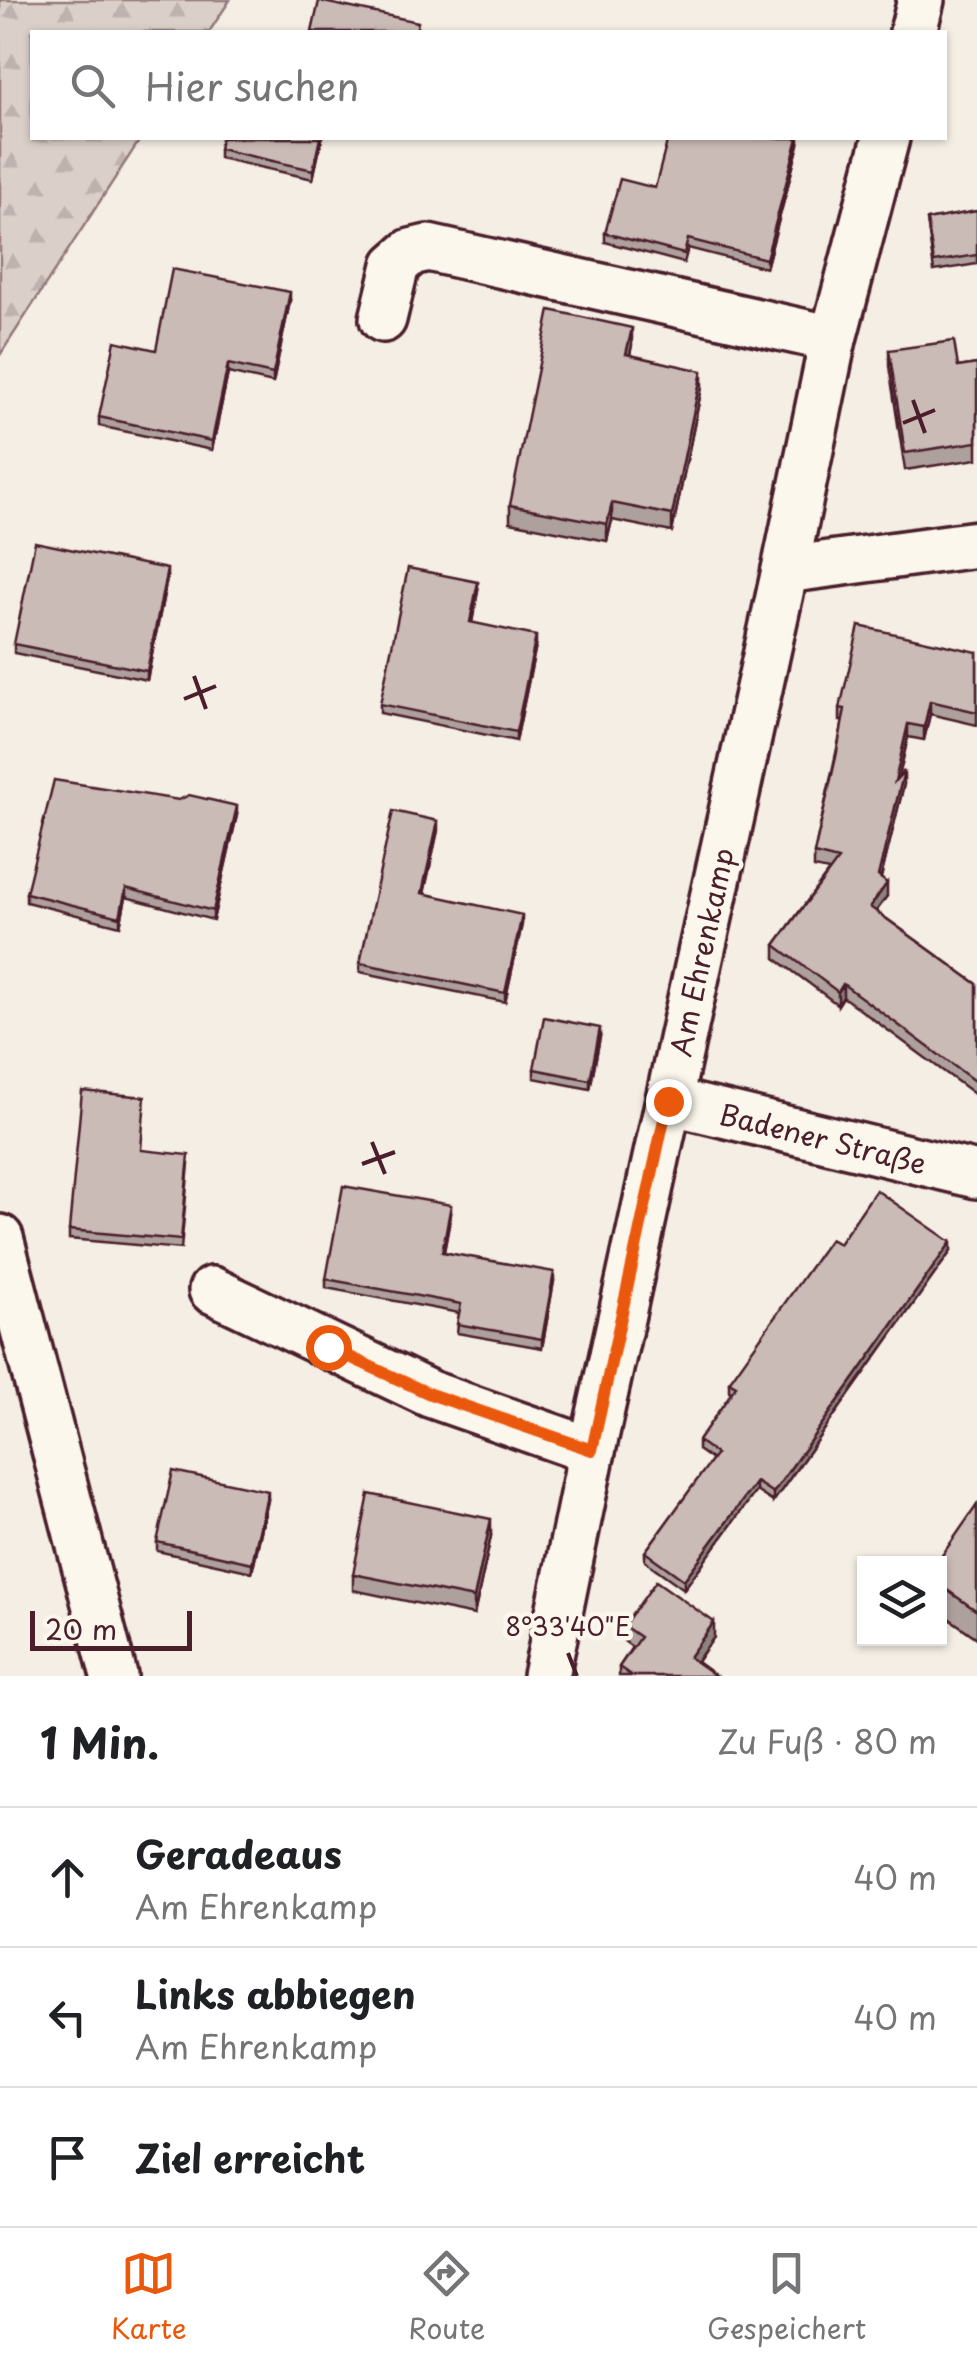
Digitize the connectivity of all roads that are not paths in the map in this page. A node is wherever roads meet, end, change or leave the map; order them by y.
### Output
1 (922, 0) edge
2 (914, 30) edge
3 (885, 140) edge
4 (383, 319) dead end
5 (833, 339) junction
6 (977, 544) edge
7 (785, 570) junction
8 (668, 1101) junction
9 (977, 1176) edge
10 (0, 1238) edge
11 (212, 1290) dead end
12 (592, 1450) junction
13 (114, 1676) edge
14 (546, 1676) edge

1 - 2 street
3 - 5 street, Am Ehrenkamp
4 - 5 street
5 - 7 street, Am Ehrenkamp
6 - 7 street
7 - 8 street, Am Ehrenkamp
8 - 9 street, Badener Straße
8 - 12 street, Am Ehrenkamp
10 - 13 street
11 - 12 street
12 - 14 street, Am Ehrenkamp

